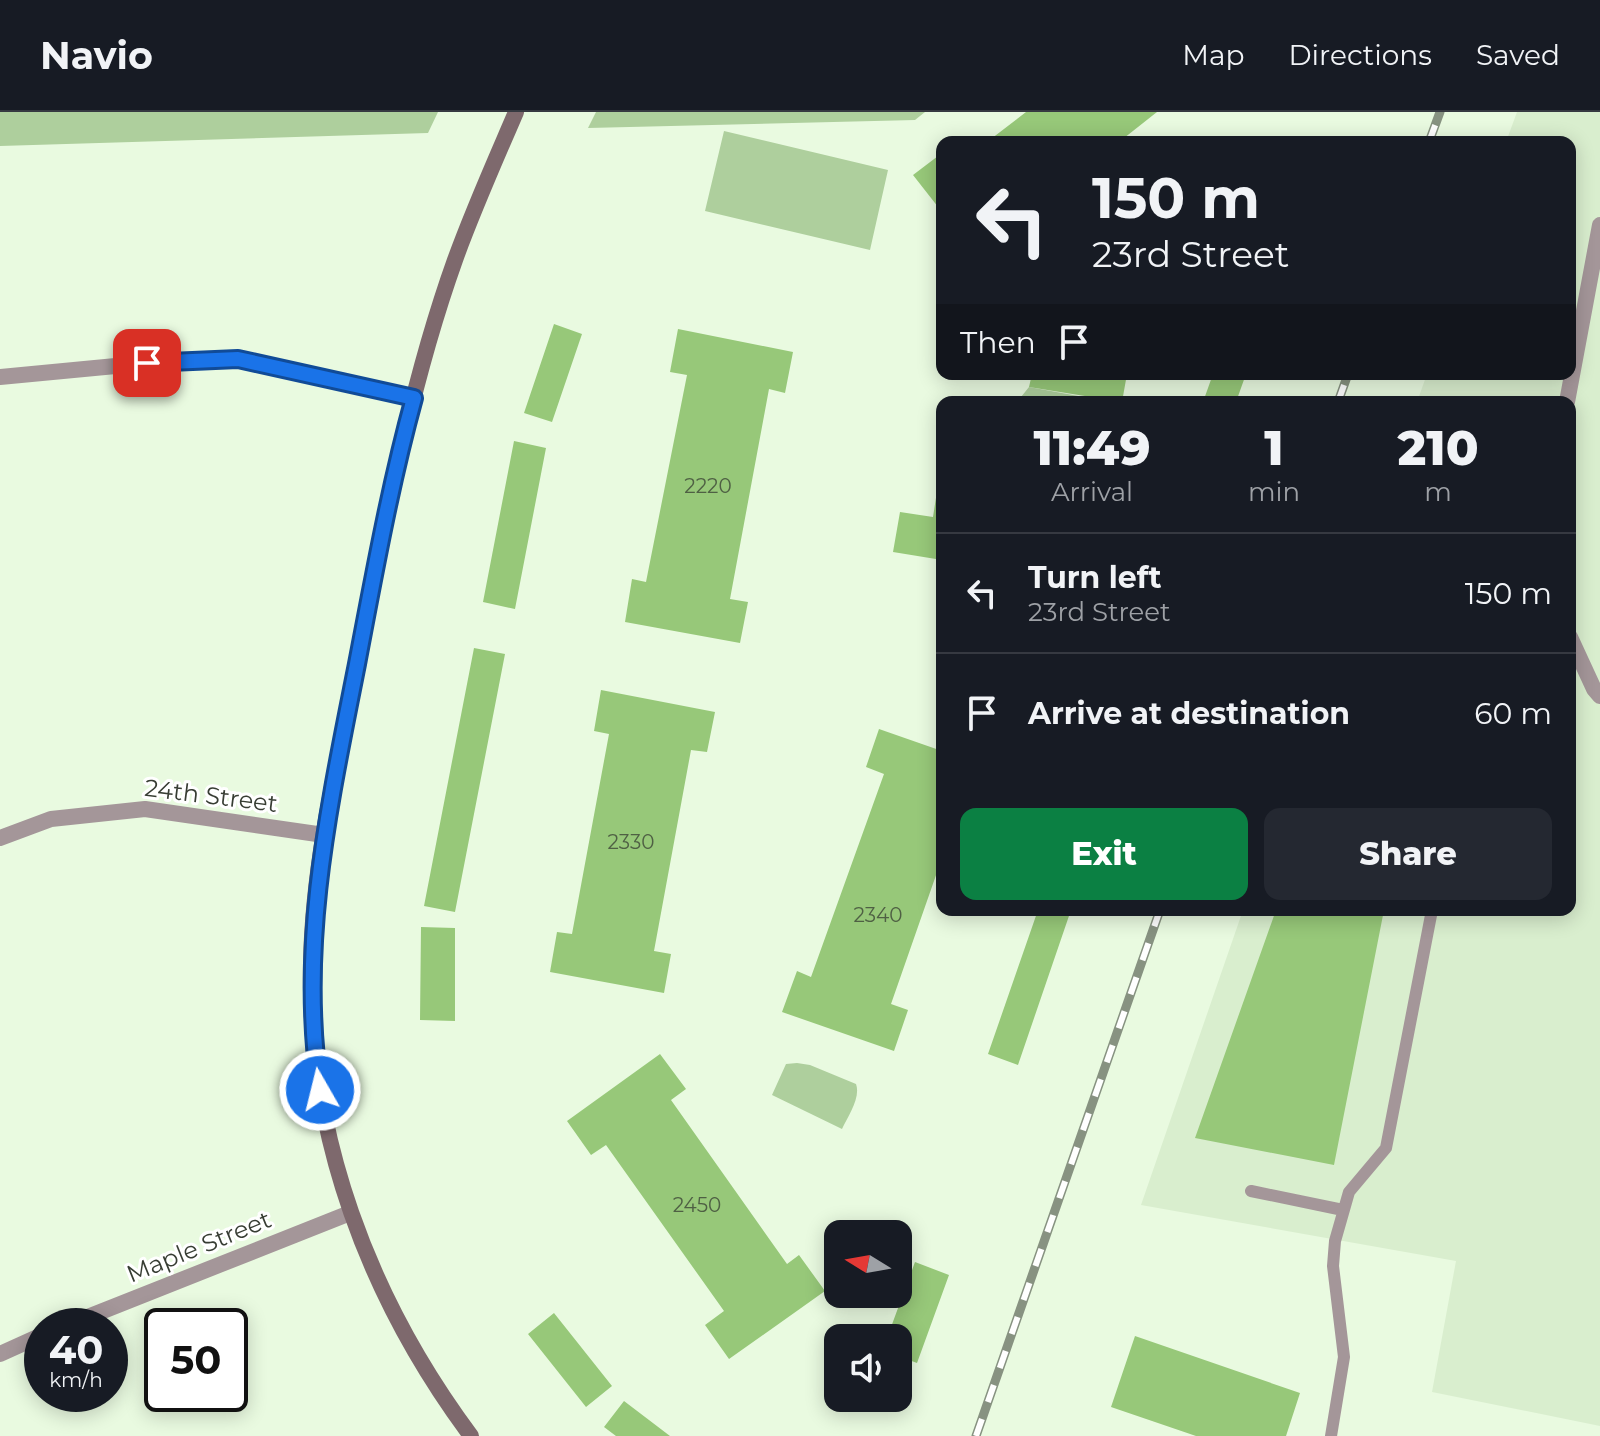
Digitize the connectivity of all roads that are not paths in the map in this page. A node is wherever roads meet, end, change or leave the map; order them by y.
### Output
1 (516, 112) edge
2 (1600, 225) edge
3 (1576, 354) edge
4 (0, 377) edge
5 (414, 398) junction
6 (1576, 649) edge
7 (1600, 696) edge
8 (324, 835) junction
9 (0, 838) edge
10 (1431, 916) edge
11 (1251, 1191) dead end
12 (1343, 1210) junction
13 (350, 1213) junction
14 (110, 1308) edge
15 (24, 1343) edge
16 (0, 1354) edge
17 (471, 1436) edge
18 (1331, 1436) edge

1 - 5 main road
2 - 3 street
4 - 5 street
5 - 8 main road
6 - 7 street
8 - 9 street, 24th Street
8 - 13 main road
10 - 12 lane
11 - 12 lane
12 - 18 lane
13 - 14 street, Maple Street
13 - 17 main road
15 - 16 street

